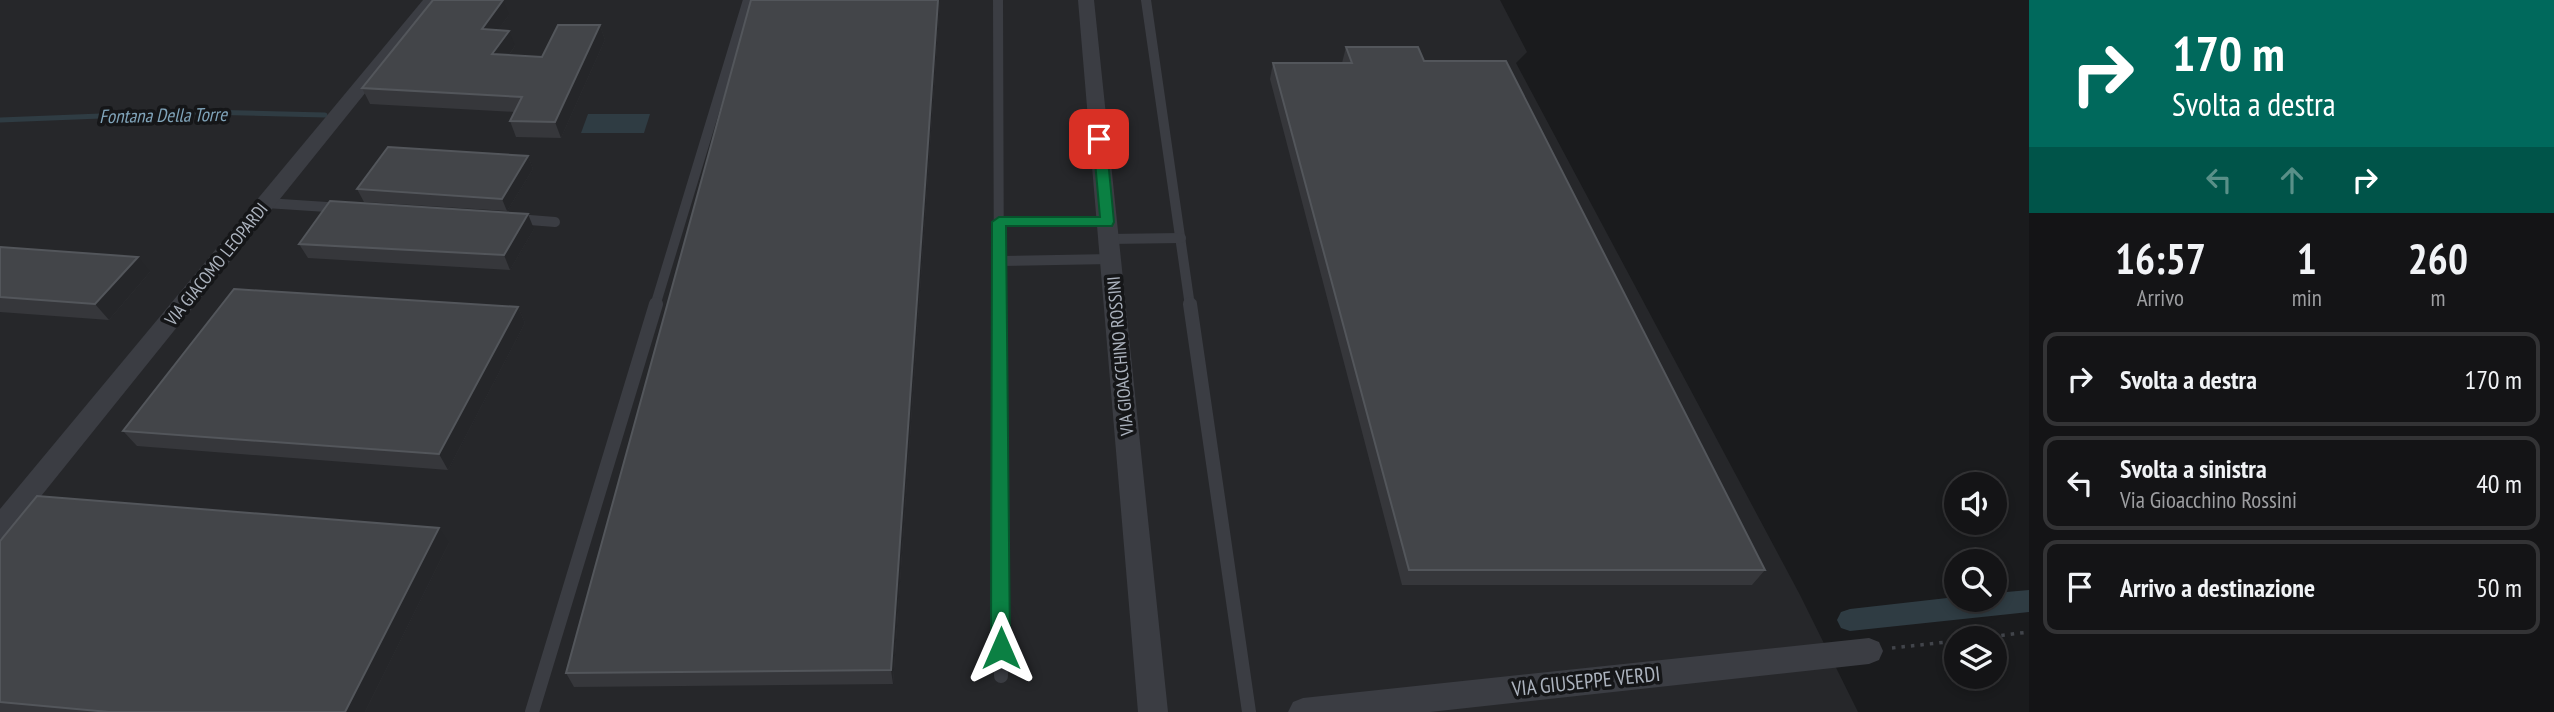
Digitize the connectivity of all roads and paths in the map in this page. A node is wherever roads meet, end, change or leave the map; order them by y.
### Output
1 (432, 0) edge
2 (748, 0) edge
3 (998, 0) edge
4 (1086, 0) edge
5 (1146, 0) edge
6 (266, 203) junction
7 (349, 208) edge
8 (500, 218) edge
9 (555, 222) dead end
10 (999, 222) junction
11 (1181, 239) junction
12 (1109, 240) junction
13 (999, 261) junction
14 (0, 528) edge
15 (2029, 632) edge
16 (2007, 635) edge
17 (1944, 642) edge
18 (1869, 651) joint
19 (1001, 676) dead end
20 (532, 712) edge
21 (1153, 712) edge
22 (1249, 712) edge
23 (1303, 712) edge

1 - 6 street, VIA GIACOMO LEOPARDI
2 - 20 lane
3 - 10 lane
4 - 12 street, VIA GIOACCHINO ROSSINI
5 - 11 lane
6 - 7 lane
6 - 14 street, VIA GIACOMO LEOPARDI
8 - 9 lane
10 - 12 lane
10 - 13 lane
11 - 12 lane
11 - 22 lane
12 - 13 lane
12 - 21 street, VIA GIOACCHINO ROSSINI
13 - 19 lane
15 - 16 path
17 - 18 path
18 - 23 street, VIA GIUSEPPE VERDI

